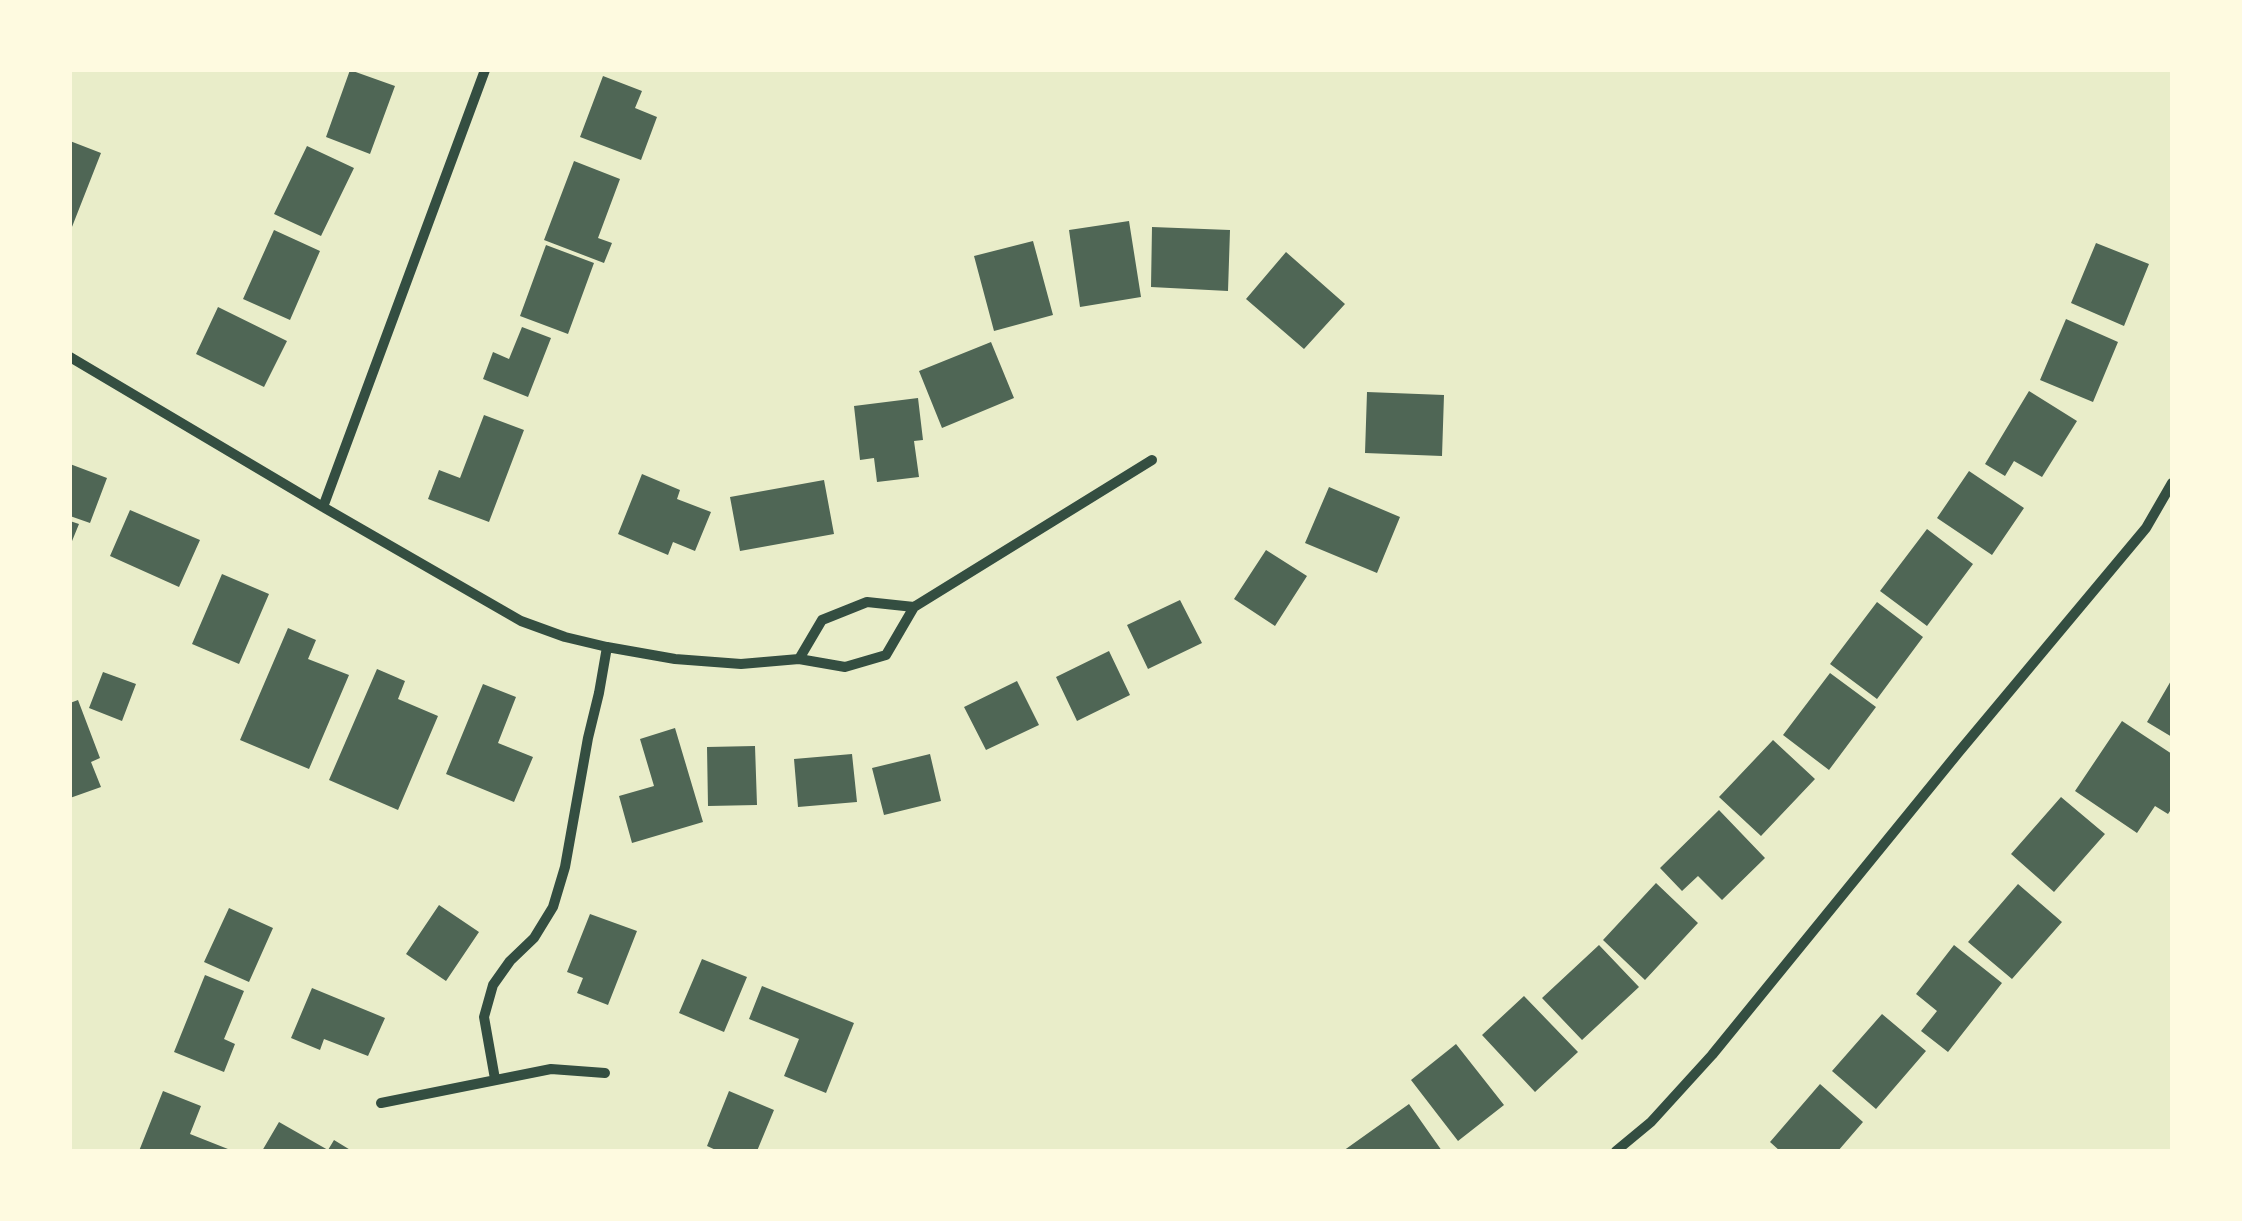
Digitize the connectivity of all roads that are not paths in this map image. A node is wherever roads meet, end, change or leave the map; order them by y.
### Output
1 (484, 70) edge
2 (70, 358) edge
3 (1152, 460) dead end
4 (2172, 482) edge
5 (323, 508) junction
6 (914, 607) junction
7 (607, 647) junction
8 (799, 658) junction
9 (605, 1073) dead end
10 (495, 1079) junction
11 (381, 1103) dead end
12 (1616, 1151) edge

1 - 5 street
2 - 5 street
3 - 6 street
4 - 12 street
5 - 7 street
6 - 8 street
6 - 8 street
7 - 8 street
7 - 10 street
9 - 10 street
10 - 11 street

